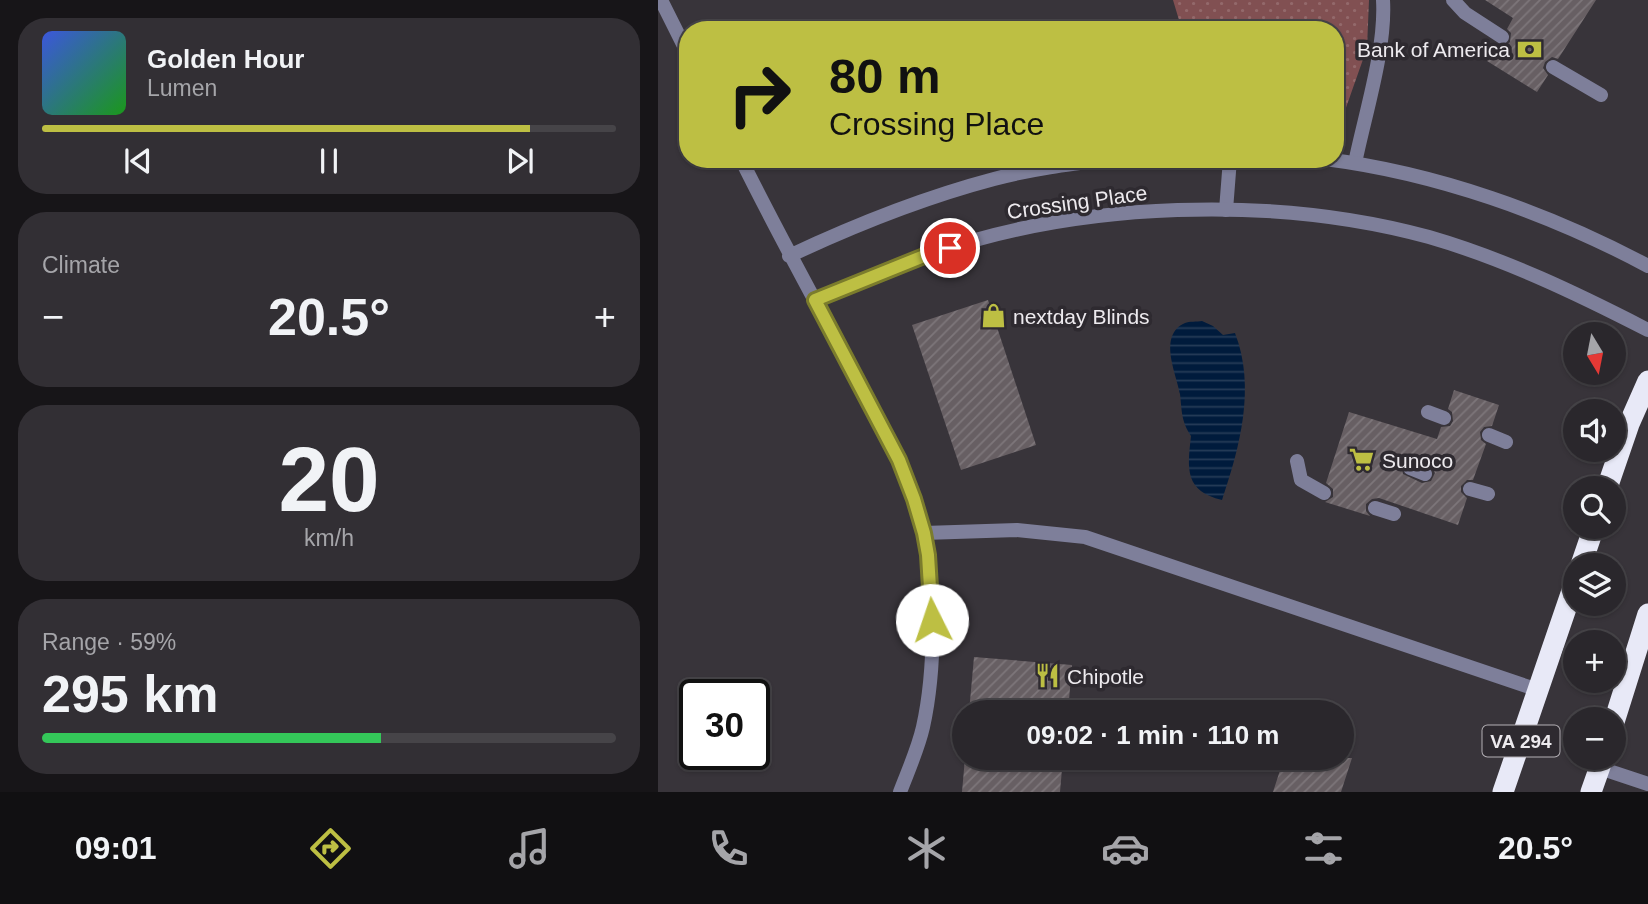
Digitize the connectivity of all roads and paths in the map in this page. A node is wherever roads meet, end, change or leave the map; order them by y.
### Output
1 (661, 0) edge
2 (1383, 0) edge
3 (1453, 0) edge
4 (679, 36) edge
5 (1502, 37) dead end
6 (1553, 67) dead end
7 (1601, 95) dead end
8 (1344, 162) edge
9 (1354, 163) junction
10 (745, 168) edge
11 (1056, 168) edge
12 (1229, 168) edge
13 (1226, 210) junction
14 (789, 256) junction
15 (1648, 266) edge
16 (815, 300) junction
17 (1648, 330) edge
18 (1648, 381) edge
19 (1428, 412) dead end
20 (1444, 418) dead end
21 (1489, 435) dead end
22 (1506, 442) dead end
23 (1297, 461) dead end
24 (1409, 468) dead end
25 (1425, 474) dead end
26 (1611, 476) edge
27 (1470, 489) dead end
28 (1324, 493) dead end
29 (1488, 494) dead end
30 (1376, 508) dead end
31 (1394, 514) dead end
32 (924, 533) junction
33 (1648, 614) edge
34 (1563, 616) edge
35 (1538, 690) junction
36 (1619, 707) edge
37 (1599, 770) edge
38 (1617, 770) edge
39 (1648, 784) edge
40 (900, 792) edge
41 (1503, 792) edge
42 (1591, 792) edge

1 - 4 street
2 - 9 street
3 - 5 street
6 - 7 street
8 - 9 street
9 - 15 street
10 - 14 street
11 - 14 street, Crossing Place
12 - 13 street
13 - 16 street, Crossing Place
13 - 17 street, Crossing Place
14 - 16 street
16 - 32 street
18 - 26 highway
19 - 20 street
21 - 22 street
23 - 28 street
24 - 25 street
27 - 29 street
30 - 31 street
32 - 35 street
32 - 40 street
33 - 36 highway
34 - 35 highway, VA 294
35 - 41 highway, VA 294
37 - 42 highway
38 - 39 street

